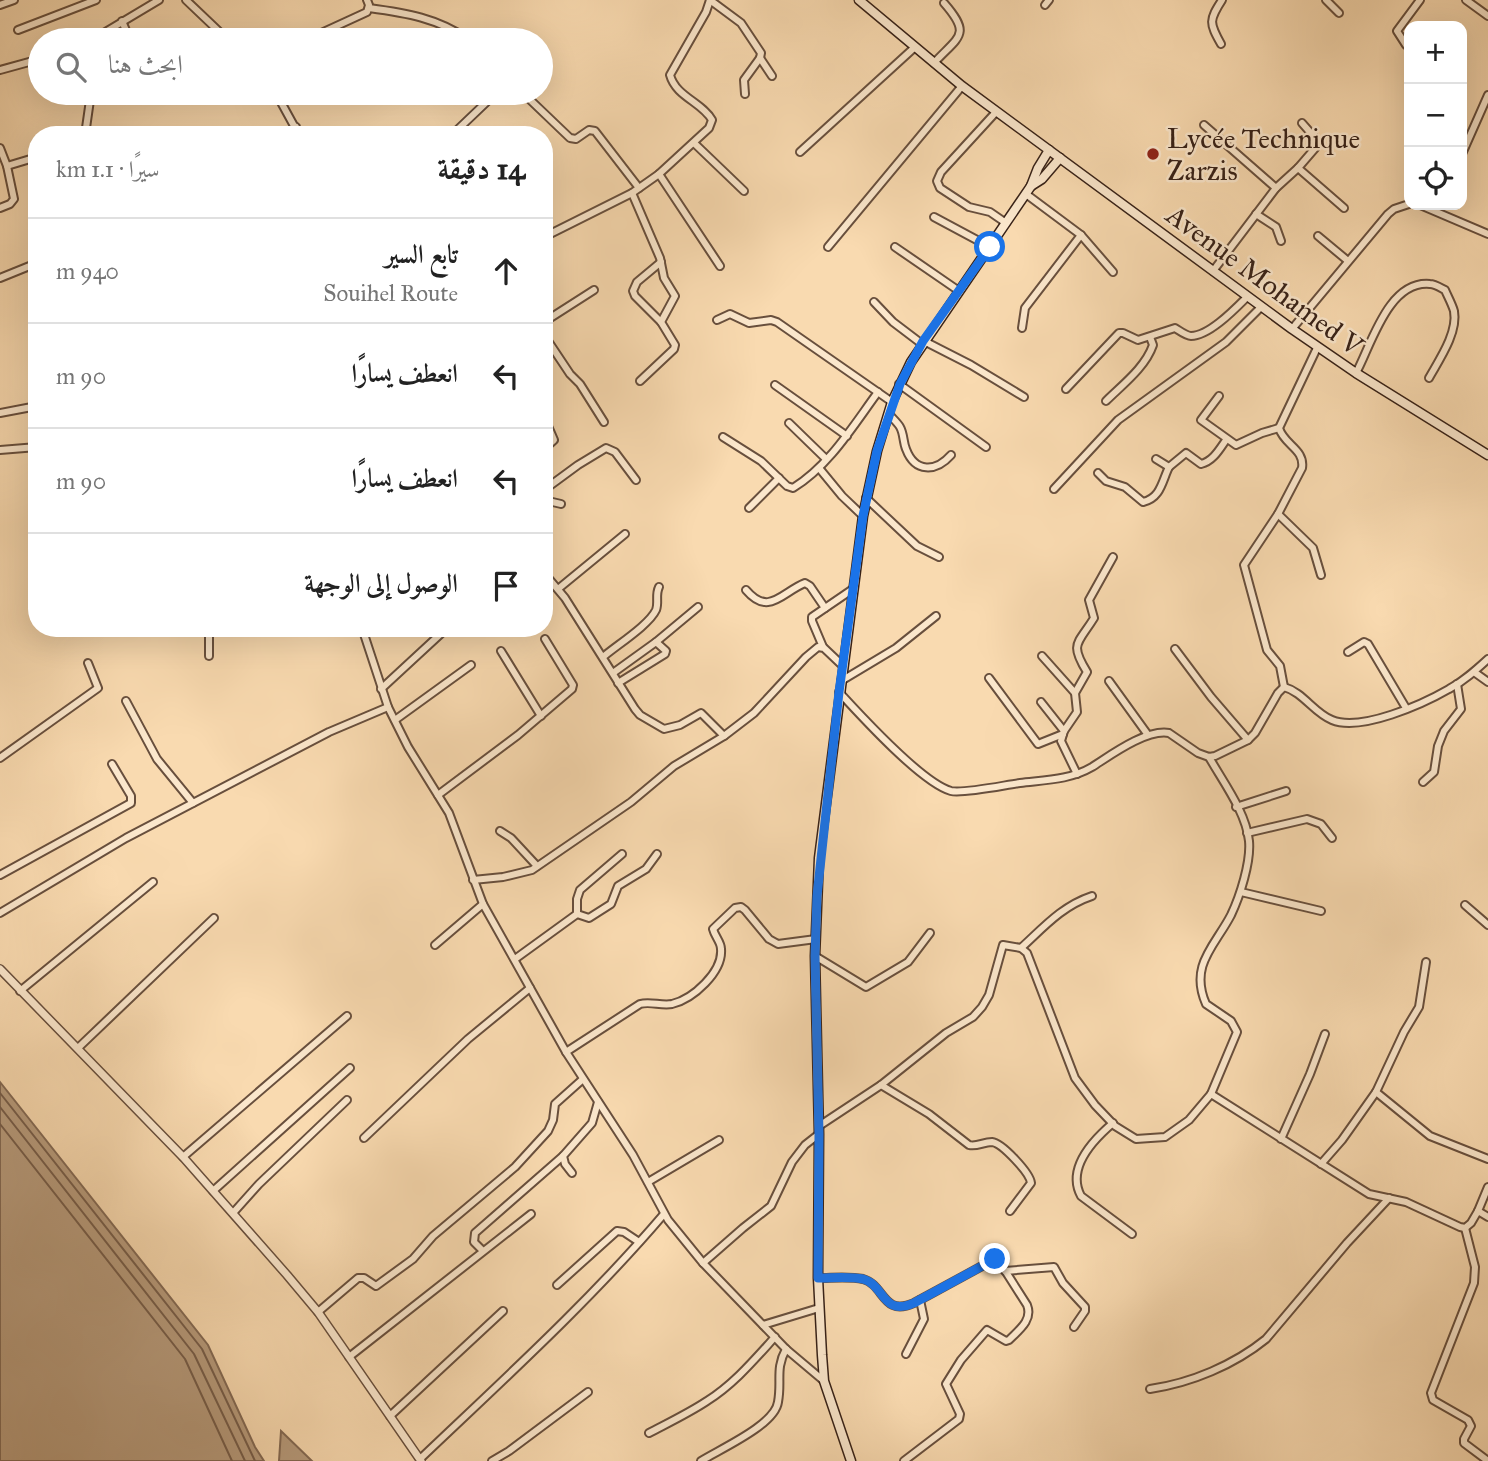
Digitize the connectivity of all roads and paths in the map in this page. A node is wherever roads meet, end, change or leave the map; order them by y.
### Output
1 (14, 0) edge
2 (96, 0) edge
3 (159, 0) edge
4 (186, 0) edge
5 (367, 0) edge
6 (710, 0) edge
7 (859, 0) edge
8 (1222, 0) edge
9 (1326, 0) edge
10 (1420, 0) edge
11 (1466, 0) edge
12 (944, 3) dead end
13 (0, 5) edge
14 (369, 9) junction
15 (1339, 13) dead end
16 (1488, 16) edge
17 (122, 20) junction
18 (1404, 21) edge
19 (1404, 22) edge
20 (110, 28) edge
21 (125, 28) edge
22 (215, 28) edge
23 (332, 28) edge
24 (452, 28) edge
25 (18, 30) dead end
26 (1404, 42) edge
27 (1221, 44) dead end
28 (915, 47) junction
29 (760, 58) junction
30 (28, 62) edge
31 (934, 63) junction
32 (0, 70) edge
33 (772, 76) dead end
34 (962, 86) junction
35 (745, 94) dead end
36 (1487, 100) edge
37 (89, 105) edge
38 (283, 105) edge
39 (483, 105) edge
40 (536, 105) edge
41 (996, 112) junction
42 (1302, 123) dead end
43 (1204, 125) dead end
44 (86, 126) edge
45 (295, 126) edge
46 (461, 126) edge
47 (1467, 134) edge
48 (694, 143) junction
49 (0, 148) edge
50 (1049, 150) junction
51 (800, 152) dead end
52 (1060, 158) junction
53 (28, 160) edge
54 (7, 166) junction
55 (1298, 168) junction
56 (659, 174) junction
57 (639, 188) junction
58 (1276, 188) junction
59 (1029, 190) junction
60 (744, 191) dead end
61 (632, 193) junction
62 (1404, 206) edge
63 (0, 208) edge
64 (1344, 208) dead end
65 (1432, 210) edge
66 (1256, 214) junction
67 (934, 217) dead end
68 (1006, 223) junction
69 (553, 232) edge
70 (1488, 234) edge
71 (1081, 235) junction
72 (1318, 236) dead end
73 (1281, 241) dead end
74 (828, 247) dead end
75 (895, 247) dead end
76 (990, 247) junction
77 (1348, 261) junction
78 (661, 262) junction
79 (720, 266) dead end
80 (28, 267) edge
81 (1213, 271) junction
82 (1113, 272) dead end
83 (0, 278) edge
84 (594, 289) dead end
85 (959, 291) junction
86 (1247, 297) junction
87 (874, 302) dead end
88 (1261, 307) junction
89 (553, 316) edge
90 (717, 320) dead end
91 (661, 322) junction
92 (1022, 328) dead end
93 (1292, 329) junction
94 (1150, 337) junction
95 (923, 343) junction
96 (1317, 348) junction
97 (553, 351) edge
98 (1356, 373) junction
99 (1429, 378) dead end
100 (640, 381) dead end
101 (900, 384) junction
102 (775, 385) dead end
103 (1066, 389) dead end
104 (878, 392) junction
105 (1219, 396) dead end
106 (1024, 397) dead end
107 (1106, 401) dead end
108 (892, 402) junction
109 (28, 408) edge
110 (0, 413) edge
111 (888, 414) junction
112 (604, 422) dead end
113 (789, 423) dead end
114 (1279, 428) junction
115 (847, 436) junction
116 (723, 437) dead end
117 (1226, 440) junction
118 (986, 447) dead end
119 (28, 448) edge
120 (0, 450) edge
121 (951, 454) dead end
122 (1488, 454) edge
123 (826, 459) junction
124 (1156, 459) dead end
125 (1169, 467) junction
126 (819, 468) junction
127 (1098, 473) dead end
128 (779, 478) junction
129 (636, 480) dead end
130 (553, 483) edge
131 (1054, 489) dead end
132 (866, 498) junction
133 (553, 502) edge
134 (561, 504) dead end
135 (749, 508) dead end
136 (1278, 514) junction
137 (863, 516) junction
138 (625, 534) dead end
139 (939, 557) dead end
140 (1114, 557) dead end
141 (1321, 575) dead end
142 (553, 583) edge
143 (659, 587) dead end
144 (558, 589) junction
145 (853, 589) junction
146 (746, 590) dead end
147 (698, 607) dead end
148 (825, 608) junction
149 (936, 616) dead end
150 (209, 637) edge
151 (365, 637) edge
152 (437, 637) edge
153 (545, 639) dead end
154 (656, 642) junction
155 (823, 647) junction
156 (1175, 649) dead end
157 (501, 650) dead end
158 (1348, 652) dead end
159 (209, 656) dead end
160 (1042, 656) dead end
161 (603, 657) junction
162 (1488, 659) edge
163 (88, 663) dead end
164 (471, 665) dead end
165 (843, 666) junction
166 (1474, 672) junction
167 (613, 673) junction
168 (989, 678) dead end
169 (841, 681) junction
170 (1109, 681) dead end
171 (618, 682) junction
172 (1488, 682) edge
173 (1457, 684) junction
174 (1284, 687) junction
175 (381, 689) junction
176 (839, 692) junction
177 (1075, 692) junction
178 (126, 701) dead end
179 (1041, 702) dead end
180 (388, 707) junction
181 (1406, 708) junction
182 (541, 716) junction
183 (395, 720) junction
184 (1063, 732) junction
185 (1148, 735) junction
186 (724, 736) junction
187 (1248, 740) junction
188 (1209, 757) junction
189 (0, 758) edge
190 (112, 764) dead end
191 (1077, 774) junction
192 (1423, 782) dead end
193 (1286, 791) dead end
194 (438, 795) junction
195 (193, 803) junction
196 (1236, 807) junction
197 (500, 831) dead end
198 (1247, 833) junction
199 (1332, 838) dead end
200 (622, 854) dead end
201 (657, 854) dead end
202 (537, 866) junction
203 (0, 875) edge
204 (473, 880) junction
205 (153, 881) dead end
206 (1241, 892) junction
207 (1091, 896) dead end
208 (483, 904) junction
209 (1465, 905) dead end
210 (1321, 911) dead end
211 (0, 913) edge
212 (577, 914) junction
213 (214, 918) dead end
214 (1488, 925) edge
215 (929, 933) dead end
216 (816, 939) junction
217 (435, 945) dead end
218 (1021, 948) junction
219 (815, 956) junction
220 (515, 959) junction
221 (1426, 962) dead end
222 (0, 969) edge
223 (530, 988) junction
224 (20, 991) junction
225 (347, 1016) dead end
226 (1325, 1034) dead end
227 (78, 1048) junction
228 (566, 1052) junction
229 (351, 1068) dead end
230 (583, 1079) junction
231 (881, 1085) junction
232 (1376, 1092) junction
233 (1211, 1094) junction
234 (347, 1100) dead end
235 (598, 1102) junction
236 (1113, 1123) junction
237 (819, 1130) junction
238 (364, 1138) dead end
239 (1281, 1139) junction
240 (719, 1140) dead end
241 (563, 1156) junction
242 (183, 1157) junction
243 (1488, 1159) edge
244 (1321, 1164) junction
245 (572, 1173) dead end
246 (648, 1182) junction
247 (1488, 1187) edge
248 (213, 1191) junction
249 (1389, 1198) junction
250 (1478, 1211) junction
251 (1010, 1212) dead end
252 (233, 1213) junction
253 (531, 1214) dead end
254 (664, 1214) junction
255 (1488, 1217) edge
256 (1465, 1228) junction
257 (1132, 1234) dead end
258 (639, 1242) junction
259 (482, 1251) junction
260 (703, 1264) junction
261 (1006, 1271) junction
262 (818, 1278) junction
263 (557, 1285) dead end
264 (920, 1300) junction
265 (819, 1308) junction
266 (503, 1311) dead end
267 (318, 1312) junction
268 (763, 1325) junction
269 (1074, 1327) dead end
270 (775, 1336) junction
271 (786, 1349) junction
272 (906, 1354) dead end
273 (349, 1357) junction
274 (824, 1381) junction
275 (1150, 1390) dead end
276 (587, 1392) dead end
277 (390, 1416) junction
278 (649, 1433) dead end
279 (421, 1460) edge
280 (492, 1461) edge
281 (701, 1461) edge
282 (851, 1461) edge
283 (904, 1461) edge
284 (1488, 1461) edge

1 - 13 street
2 - 25 street
3 - 17 street
4 - 22 street
5 - 14 street
6 - 29 street
6 - 48 street
7 - 28 main road, Avenue Mohamed V
8 - 27 street
9 - 15 street
10 - 18 street
11 - 16 street
12 - 31 street
14 - 23 street
14 - 24 street
17 - 20 street
17 - 21 street
19 - 26 street
28 - 31 main road, Avenue Mohamed V
28 - 51 street
29 - 33 street
29 - 35 street
30 - 32 street
31 - 34 main road, Avenue Mohamed V
34 - 41 main road, Avenue Mohamed V
34 - 74 street
36 - 47 street
37 - 44 street
38 - 45 street
39 - 46 street
40 - 57 street
41 - 50 main road, Avenue Mohamed V
41 - 68 street
42 - 55 street
43 - 58 street
48 - 56 street
48 - 60 street
49 - 54 street
50 - 52 main road, Avenue Mohamed V
50 - 59 main road
52 - 59 main road
52 - 81 main road, Avenue Mohamed V
53 - 54 street
54 - 63 street
55 - 58 street
55 - 64 street
56 - 57 street
56 - 79 street
57 - 61 street
58 - 66 street
59 - 68 main road
59 - 71 street
61 - 69 street
61 - 78 street
62 - 77 street
65 - 70 street
66 - 73 street
66 - 81 street
67 - 76 street
68 - 76 main road
71 - 82 street
71 - 92 street
72 - 77 street
75 - 85 street
76 - 85 main road
77 - 93 street
78 - 91 street
78 - 91 street
80 - 83 street
81 - 86 main road, Avenue Mohamed V
84 - 89 street
85 - 95 main road
86 - 88 main road, Avenue Mohamed V
86 - 94 street
87 - 95 street
88 - 93 main road, Avenue Mohamed V
88 - 131 street
90 - 104 street
91 - 100 street
93 - 96 main road, Avenue Mohamed V
94 - 103 street
94 - 107 street
95 - 101 main road
95 - 106 street
96 - 98 main road, Avenue Mohamed V
96 - 114 street
97 - 112 street
98 - 99 street
98 - 122 main road, Avenue Mohamed V
101 - 108 main road
101 - 118 street
102 - 115 street
104 - 108 street
104 - 115 street
105 - 117 street
108 - 111 main road
109 - 110 street
111 - 121 street
111 - 132 main road
113 - 123 street
114 - 117 street
114 - 136 street
115 - 123 street
116 - 128 street
117 - 125 street
119 - 120 street
123 - 126 street
124 - 125 street
125 - 127 street
126 - 128 street
126 - 137 street
128 - 135 street
129 - 130 street
132 - 137 main road
132 - 139 street
133 - 134 street
136 - 141 street
136 - 174 street
137 - 145 main road
138 - 144 street
140 - 177 street
142 - 144 street
143 - 161 street
144 - 161 street
145 - 148 street
145 - 165 main road
146 - 148 street
147 - 154 street
148 - 155 street
149 - 169 street
150 - 159 street
151 - 175 street
152 - 175 street
153 - 182 street
154 - 167 street
154 - 171 street
155 - 165 street
155 - 186 street
156 - 187 street
157 - 182 street
158 - 181 street
160 - 177 street
161 - 167 street
162 - 166 street
163 - 189 street
164 - 183 street
165 - 169 main road
166 - 172 street
166 - 173 street
167 - 171 street
168 - 184 street
169 - 176 main road
170 - 185 street
171 - 186 street
173 - 181 street
173 - 192 street
174 - 181 street
174 - 187 street
175 - 180 street
176 - 191 street
176 - 216 main road
177 - 184 street
178 - 195 street
179 - 184 street
180 - 183 street
180 - 195 street
182 - 194 street
183 - 194 street
184 - 191 street
185 - 188 street
185 - 191 street
186 - 202 street
187 - 188 street
188 - 196 street
190 - 203 street
193 - 196 street
194 - 204 street
195 - 211 street
196 - 198 street
197 - 202 street
198 - 199 street
198 - 206 street
200 - 212 street
201 - 212 street
202 - 204 street
204 - 208 street
205 - 224 street
206 - 210 street
206 - 233 street
207 - 218 street
208 - 217 street
208 - 220 street
209 - 214 street
212 - 220 street
213 - 227 street
215 - 219 street
216 - 219 main road
216 - 228 street
218 - 231 street
218 - 236 street
219 - 237 main road
220 - 223 street
221 - 232 street
222 - 224 street
223 - 228 street
223 - 238 street
224 - 227 street
225 - 242 street
226 - 239 street
227 - 242 street
228 - 230 street
229 - 248 street
230 - 235 street
230 - 267 street
231 - 237 street
231 - 251 street
232 - 243 street
232 - 244 street
233 - 236 street
233 - 239 street
234 - 252 street
235 - 241 street
235 - 246 street
236 - 257 street
237 - 260 street
237 - 262 main road
239 - 244 street
240 - 246 street
241 - 245 street
241 - 259 street
242 - 248 street
244 - 249 street
246 - 254 street
247 - 250 street
248 - 252 street
249 - 256 street
249 - 275 street
250 - 255 street
250 - 256 street
252 - 267 street
253 - 259 street
254 - 258 street
254 - 260 street
256 - 284 street
258 - 263 street
258 - 279 street
259 - 273 street
260 - 268 street
261 - 264 street
261 - 269 street
261 - 283 street
262 - 264 street
262 - 265 main road
264 - 272 street
265 - 268 street
265 - 274 main road
266 - 277 street
267 - 273 street
268 - 270 street
270 - 271 street
270 - 278 street
271 - 274 street
271 - 281 street
273 - 277 street
274 - 282 main road
276 - 280 street
277 - 279 street

